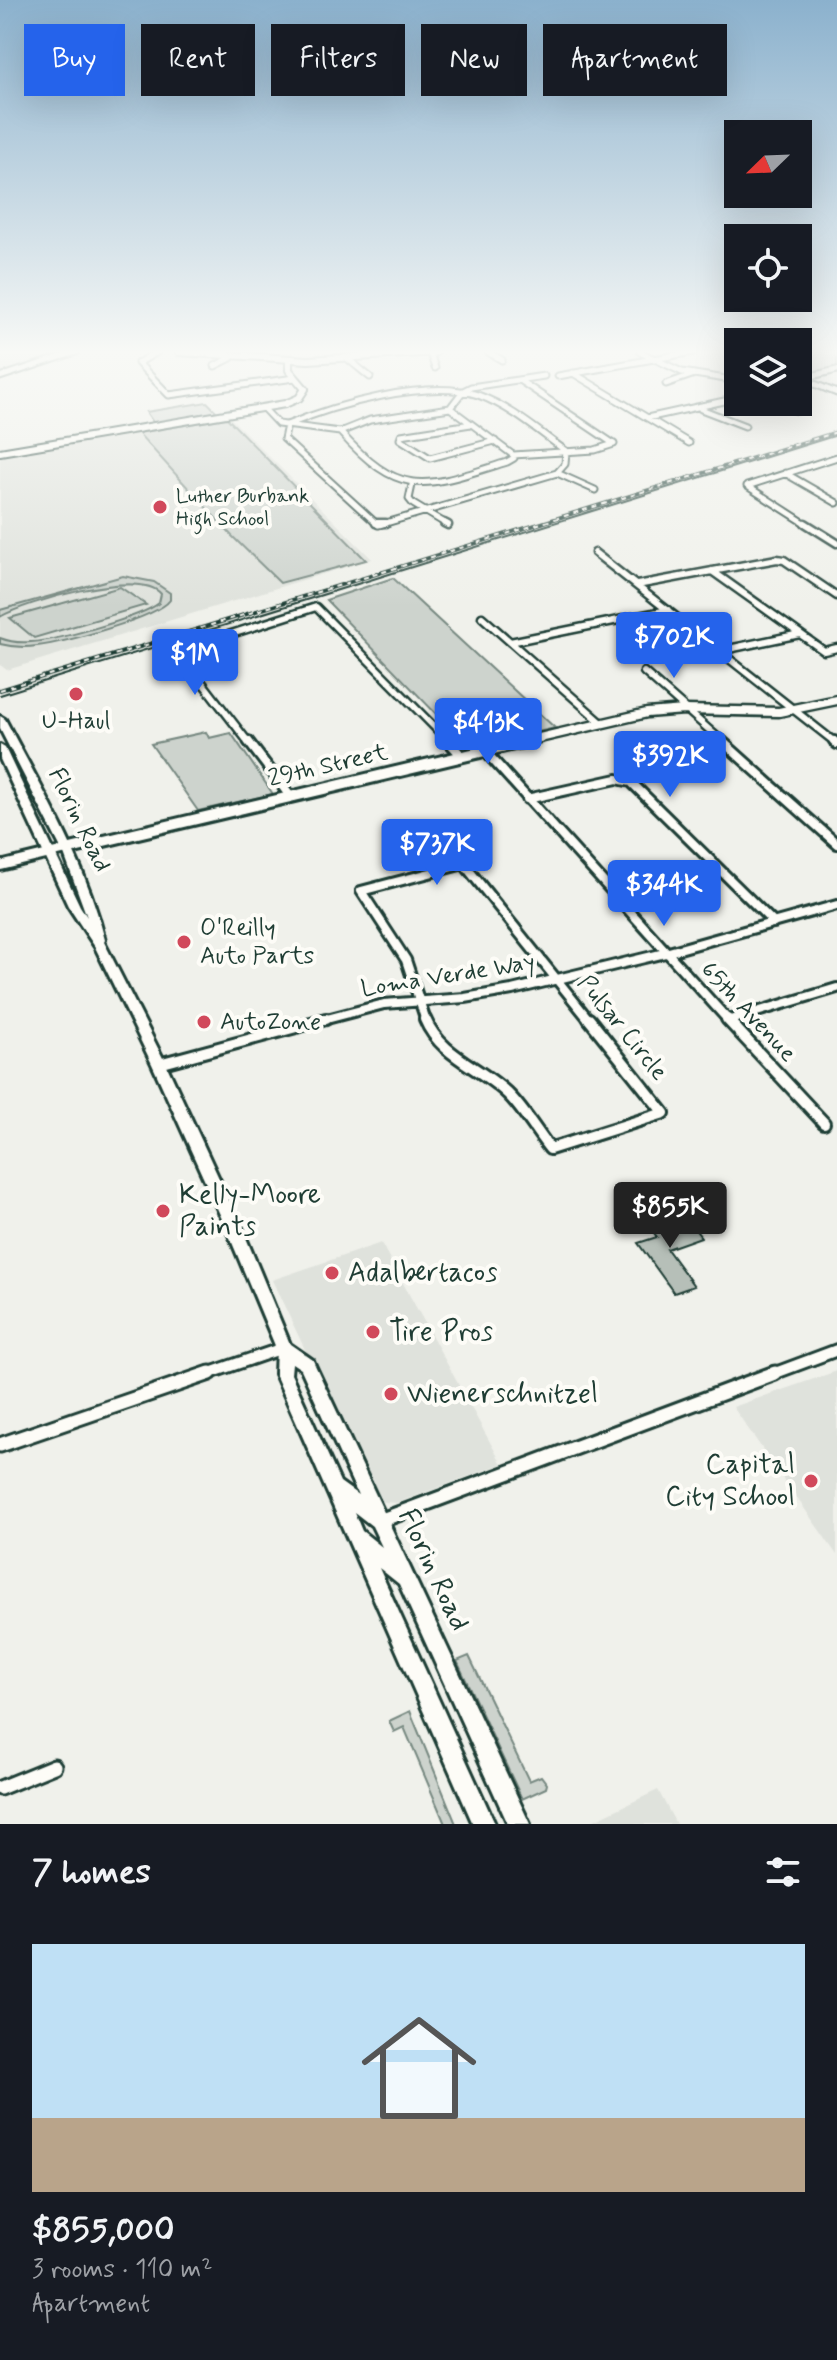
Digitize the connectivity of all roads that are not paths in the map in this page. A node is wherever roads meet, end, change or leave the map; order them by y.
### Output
1 (90, 437) edge
2 (284, 437) edge
3 (345, 437) edge
4 (400, 437) edge
5 (490, 437) edge
6 (546, 437) edge
7 (604, 437) edge
8 (679, 437) edge
9 (495, 441) junction
10 (689, 443) dead end
11 (566, 451) junction
12 (0, 452) edge
13 (513, 455) junction
14 (837, 457) edge
15 (824, 461) junction
16 (837, 468) edge
17 (557, 473) junction
18 (785, 473) junction
19 (412, 485) junction
20 (595, 490) dead end
21 (837, 503) edge
22 (424, 513) junction
23 (448, 525) dead end
24 (835, 541) edge
25 (595, 553) dead end
26 (712, 571) junction
27 (637, 585) junction
28 (837, 596) edge
29 (668, 610) junction
30 (482, 617) dead end
31 (800, 634) junction
32 (510, 642) junction
33 (837, 648) edge
34 (719, 651) junction
35 (644, 672) dead end
36 (837, 700) edge
37 (684, 710) junction
38 (794, 710) junction
39 (0, 719) edge
40 (602, 723) junction
41 (837, 744) edge
42 (0, 748) edge
43 (484, 750) junction
44 (461, 755) junction
45 (290, 796) junction
46 (527, 799) junction
47 (837, 844) edge
48 (66, 850) junction
49 (50, 854) junction
50 (0, 866) edge
51 (837, 905) edge
52 (774, 923) junction
53 (101, 947) junction
54 (665, 953) junction
55 (556, 978) junction
56 (837, 988) edge
57 (420, 1000) junction
58 (730, 1020) junction
59 (159, 1064) junction
60 (824, 1123) dead end
61 (284, 1348) junction
62 (837, 1350) edge
63 (0, 1445) edge
64 (332, 1486) junction
65 (379, 1521) junction
66 (354, 1534) junction
67 (407, 1581) junction
68 (54, 1766) dead end
69 (0, 1788) edge
70 (484, 1824) edge
71 (519, 1824) edge

1 - 12 street
2 - 22 street
3 - 19 street
4 - 9 street
5 - 9 street
6 - 11 street
7 - 11 street
8 - 10 street
9 - 13 street
11 - 13 street
11 - 17 street
13 - 19 street
14 - 15 street
15 - 16 street
15 - 18 street
17 - 20 street
17 - 22 street
18 - 21 street
18 - 24 street
19 - 22 street
22 - 23 street
25 - 27 street
26 - 27 street
26 - 28 street
26 - 31 street
27 - 29 street
29 - 32 street
29 - 34 street
30 - 32 street
31 - 33 street
31 - 34 street
32 - 40 street
34 - 38 street
35 - 37 street
36 - 38 street, 29th Street
37 - 38 street, 29th Street
37 - 40 street, 29th Street
37 - 47 street
38 - 41 street
39 - 48 main road, Florin Road
40 - 43 street, 29th Street
42 - 49 main road, Florin Road
43 - 44 street, 29th Street
43 - 46 street, 65th Avenue
44 - 45 street, 29th Street
44 - 45 street
45 - 48 street, 29th Street
46 - 52 street
46 - 54 street, 65th Avenue
48 - 49 street
48 - 53 main road, Florin Road
49 - 50 street
49 - 53 main road, Florin Road
51 - 52 street, Loma Verde Way
52 - 54 street, Loma Verde Way
53 - 59 main road, Florin Road
54 - 55 street, Loma Verde Way
54 - 58 street, 65th Avenue
55 - 57 street, Loma Verde Way
55 - 57 street
55 - 57 street, Pulsar Circle
56 - 58 street
57 - 59 street, Loma Verde Way
58 - 60 street, 65th Avenue
59 - 61 main road, Florin Road
61 - 63 street
61 - 64 main road, Florin Road
61 - 65 main road, Florin Road
62 - 65 street
64 - 65 main road
64 - 66 main road, Florin Road
65 - 67 main road, Florin Road
66 - 67 main road
66 - 70 main road, Florin Road
67 - 71 main road, Florin Road
68 - 69 street

